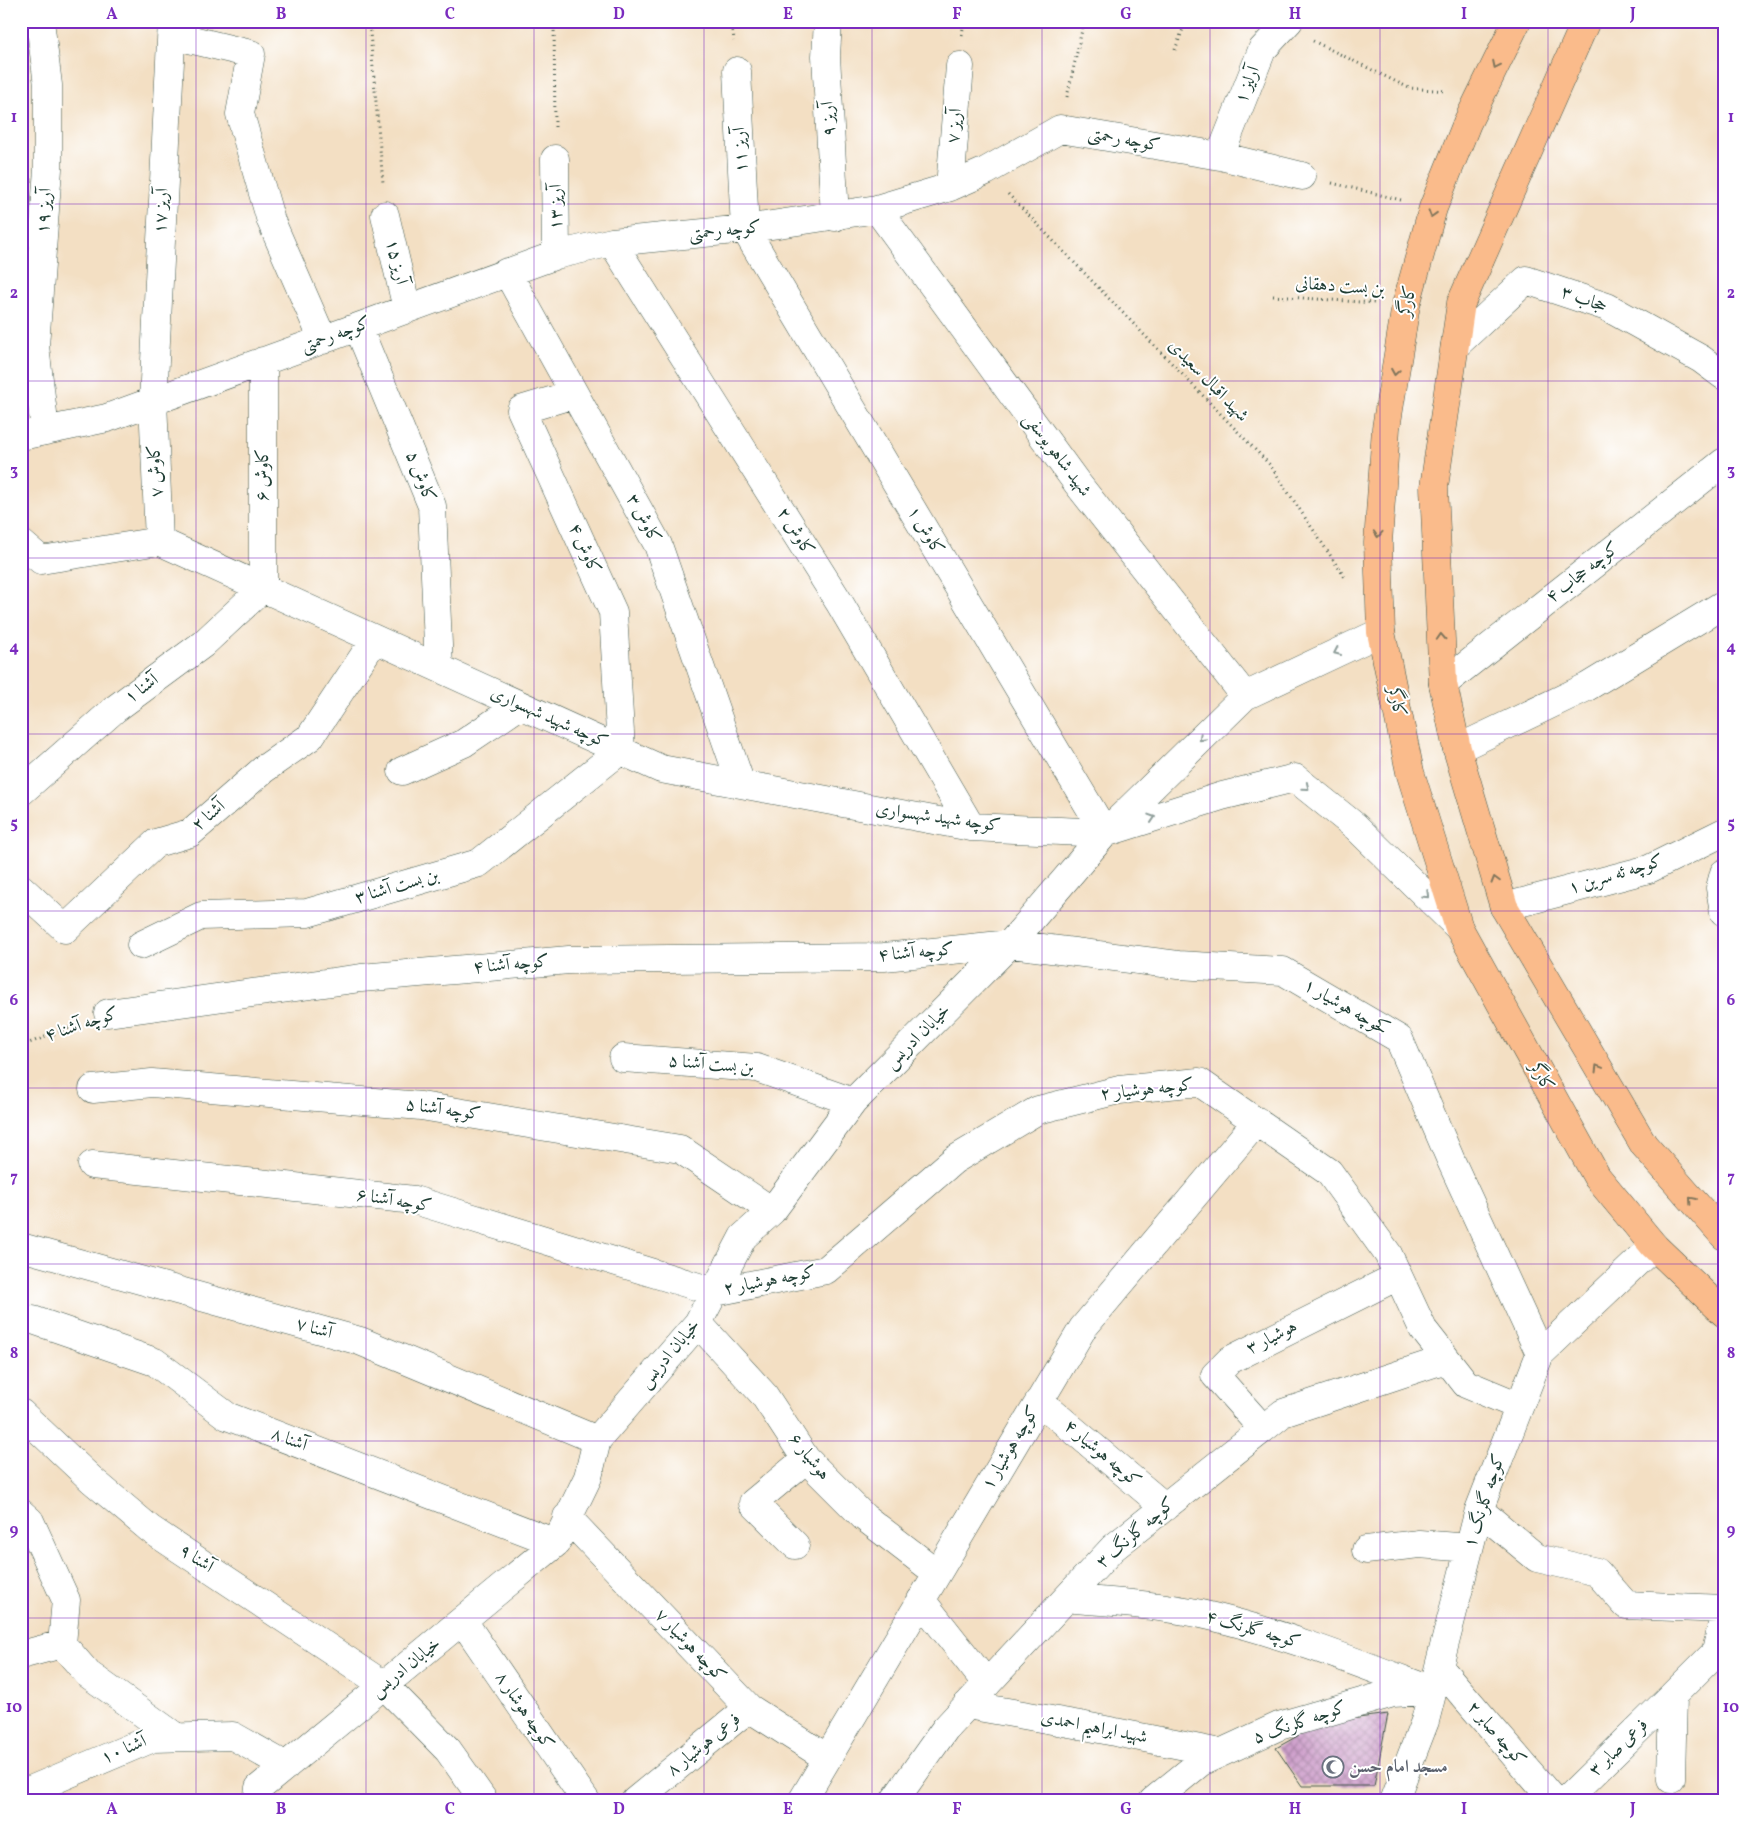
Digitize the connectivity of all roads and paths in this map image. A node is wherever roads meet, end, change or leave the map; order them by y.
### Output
1 (40, 21) edge
2 (369, 21) edge
3 (554, 21) edge
4 (828, 21) edge
5 (1084, 21) edge
6 (1186, 21) edge
7 (1517, 21) edge
8 (1586, 21) edge
9 (1287, 24) edge
10 (172, 28) edge
11 (1175, 50) dead end
12 (960, 66) dead end
13 (737, 71) dead end
14 (1482, 95) junction
15 (1060, 129) junction
16 (1220, 156) junction
17 (555, 159) joint
18 (986, 171) junction
19 (1302, 176) joint
20 (950, 187) junction
21 (1433, 208) junction
22 (877, 209) junction
23 (386, 215) joint
24 (835, 217) junction
25 (745, 230) junction
26 (612, 242) junction
27 (556, 255) junction
28 (507, 272) junction
29 (1273, 296) dead end
30 (1406, 305) junction
31 (407, 309) junction
32 (358, 327) junction
33 (322, 340) junction
34 (1455, 346) junction
35 (263, 361) junction
36 (1724, 376) edge
37 (574, 394) junction
38 (153, 401) junction
39 (33, 434) edge
40 (1724, 462) edge
41 (159, 541) junction
42 (21, 544) edge
43 (1350, 584) dead end
44 (263, 588) junction
45 (1724, 604) edge
46 (1381, 632) junction
47 (375, 639) junction
48 (439, 668) junction
49 (1443, 684) junction
50 (1245, 696) junction
51 (520, 704) junction
52 (1457, 749) junction
53 (620, 750) junction
54 (402, 771) dead end
55 (741, 784) junction
56 (21, 792) edge
57 (971, 827) junction
58 (1724, 832) edge
59 (1106, 833) junction
60 (1724, 873) edge
61 (21, 888) edge
62 (1504, 908) junction
63 (1724, 912) edge
64 (1460, 928) junction
65 (1010, 944) junction
66 (141, 945) dead end
67 (108, 1013) joint
68 (21, 1046) edge
69 (623, 1058) dead end
70 (93, 1089) dead end
71 (853, 1102) junction
72 (1257, 1120) junction
73 (92, 1165) dead end
74 (772, 1211) junction
75 (1724, 1236) edge
76 (1654, 1246) junction
77 (21, 1247) edge
78 (1398, 1276) junction
79 (715, 1292) junction
80 (1724, 1313) edge
81 (33, 1320) dead end
82 (698, 1323) junction
83 (1540, 1354) junction
84 (1446, 1359) junction
85 (1039, 1402) junction
86 (1520, 1406) junction
87 (21, 1413) edge
88 (1263, 1429) junction
89 (597, 1440) junction
90 (806, 1459) junction
91 (1165, 1507) junction
92 (1479, 1510) junction
93 (21, 1513) edge
94 (567, 1517) junction
95 (556, 1543) junction
96 (795, 1545) dead end
97 (1469, 1548) junction
98 (1366, 1550) dead end
99 (937, 1573) junction
100 (1067, 1598) junction
101 (921, 1600) junction
102 (1724, 1609) edge
103 (1724, 1615) edge
104 (463, 1621) junction
105 (62, 1644) junction
106 (21, 1655) edge
107 (1436, 1679) junction
108 (987, 1684) junction
109 (384, 1685) junction
110 (1673, 1696) junction
111 (967, 1706) junction
112 (749, 1708) junction
113 (176, 1737) junction
114 (1220, 1753) junction
115 (827, 1758) junction
116 (286, 1766) junction
117 (1672, 1779) dead end
118 (21, 1794) edge
119 (257, 1801) edge
120 (484, 1801) edge
121 (586, 1801) edge
122 (635, 1801) edge
123 (802, 1801) edge
124 (894, 1801) edge
125 (1153, 1801) edge
126 (1394, 1801) edge
127 (1554, 1801) edge
128 (1565, 1801) edge

1 - 39 street, آریز ‍۱۹
2 - 23 path
3 - 17 path
4 - 24 street, آریز ۹
5 - 15 path
6 - 11 path
7 -> 14 main road, کارگر
8 - 34 main road
9 - 14 path
9 - 16 street, آرلیز ۱
10 - 33 street
10 - 38 street, آریز ۱۷
12 - 20 street, آریز ۷
13 - 25 street, آریز ۱۱
14 - 21 main road, کارگر
15 - 16 street, کوچه رحمتی
15 - 18 street, کوچه رحمتی
16 - 19 street, کوچه رحمتی
17 - 27 street, آریز ۱۳
18 - 20 street, کوچه رحمتی
18 - 43 path, شهید اقبال سعیدی
19 - 21 path
20 - 22 street, کوچه رحمتی
21 -> 30 main road, کارگر
22 - 24 street, کوچه رحمتی
22 - 50 street, شهید شاهو یوسفی
23 - 31 street, آریز ۱۵
24 - 25 street, کوچه رحمتی
25 - 26 street, کوچه رحمتی
25 - 59 street, کاوش ۱
26 - 27 street, کوچه رحمتی
26 - 57 street, کاوش ۲
27 - 28 street, کوچه رحمتی
28 - 31 street, کوچه رحمتی
28 - 37 street, کاوش ۳
29 - 30 path, بن بست دهقانی
30 -> 46 main road, کارگر
31 - 32 street, کوچه رحمتی
32 - 33 street, کوچه رحمتی
32 - 48 street, کاوش ۵
33 - 35 street, کوچه رحمتی
34 - 36 street, حجاب ۳
49 -> 34 main road
35 - 38 street, کوچه رحمتی
35 - 44 street, کاوش ۶
37 - 53 street, کاوش ۴
37 - 55 street, کاوش ۳
38 - 39 street, کوچه رحمتی
38 - 41 street, کاوش ۷
40 - 49 street, کوچه حجاب ۴
41 - 42 street
41 - 44 street, کوچه شهید شهسواری
44 - 47 street, کوچه شهید شهسواری
44 - 56 street, آشنا ۱
45 - 52 street
46 -> 50 street, خیابان ادریس
46 - 64 main road, کارگر
47 - 48 street, کوچه شهید شهسواری
47 - 61 street, آشنا ۲
48 - 51 street, کوچه شهید شهسواری
49 - 52 main road
50 -> 59 street, خیابان ادریس
51 - 53 street, کوچه شهید شهسواری
51 - 54 street
62 -> 52 main road
53 - 55 street, کوچه شهید شهسواری
53 - 66 street, بن بست آشنا ۳
55 - 57 street, کوچه شهید شهسواری
57 - 59 street, کوچه شهید شهسواری
58 - 62 street, کوچه ئه سرین ۱
59 -> 64 street
59 - 65 street, خیابان ادریس
60 - 63 street
75 -> 62 main road
64 - 76 main road, کارگر
65 - 67 street, کوچه آشنا ۴
65 - 71 street, خیابان ادریس
65 - 83 street, کحوچه هوشیار ۱
67 - 68 path, کوچه آشنا ۴
69 - 71 street, بن بست آشنا ۵
70 - 74 street, کوچه آشنا ۵
71 - 74 street, خیابان ادریس
72 - 78 street, کوچه هوشیار ۲
72 - 79 street, کوچه هوشیار ۲
72 - 85 street, کوچه هوشیار ۱
73 - 79 street, کوچه آشنا ۶
74 - 79 street, خیابان ادریس
76 - 80 main road, کارگر
76 - 83 street, کوچه گلرنگ ۱
77 - 89 street, آشنا ۷
78 - 84 street, کوچه هوشیار ۲
78 - 88 street, هوشیار ۳
79 - 82 street, خیابان ادریس
81 - 95 street, آشنا ۸
82 - 89 street, خیابان ادریس
82 - 90 street, هوشیار ۶
83 - 86 street, کوچه گلرنگ ۱
84 - 86 street, کوچه هوشیار ۲
84 - 88 street, کوچه گلرنگ ۳
85 - 91 street, کوچه هوشیار ۴
85 - 99 street, کوچه هوشیار ۱
86 - 92 street, کوچه گلرنگ ۱
87 - 109 street, آشنا ۹
88 - 91 street, کوچه گلرنگ ۳
89 - 94 street, خیابان ادریس
90 - 96 street
90 - 99 street, هوشیار ۶
91 - 100 street, کوچه گلرنگ ۳
92 - 97 street, کوچه گلرنگ ۱
92 - 102 street
93 - 105 street
94 - 95 street, خیابان ادریس
94 - 112 street, کوچه هوشیار ۷
95 - 104 street, خیابان ادریس
97 - 98 street
97 - 107 street, کوچه گلرنگ ۱
99 - 101 street, کوچه هوشیار ۱
100 - 107 street, کوچه گلرنگ ۴
100 - 108 street, کوچه گلرنگ ۳
101 - 108 street
101 - 115 street, کوچه هوشیار ۱
103 - 110 street, فرعی صابر ۳
104 - 109 street, خیابان ادریس
104 - 121 street, کوچه هوشار ۸
105 - 106 street
105 - 113 street
107 - 114 street, کوچه گلرنگ ۵
107 - 126 street, کوچه گلرنگ ۱
107 - 127 street, کوچه صابر ۲
108 - 111 street, کوچه گلرنگ ۳
109 - 116 street, خیابان ادریس
109 - 120 street, آشنا ۹
110 - 117 street
110 - 128 street, فرعی صابر ۳
111 - 114 street, شهید ابراهیم احمدی
111 - 124 street, کوچه گلرنگ ۳
112 - 115 street, کوچه هوشیار ۷
112 - 122 street, فرعی هوشیار ۸
113 - 116 street, آشنا ۱۰
113 - 118 street, آشنا ۱۰
114 - 125 street, کوچه گلرنگ ۵
115 - 123 street, کوچه هوشیار ۱
116 - 119 street, خیابان ادریس

